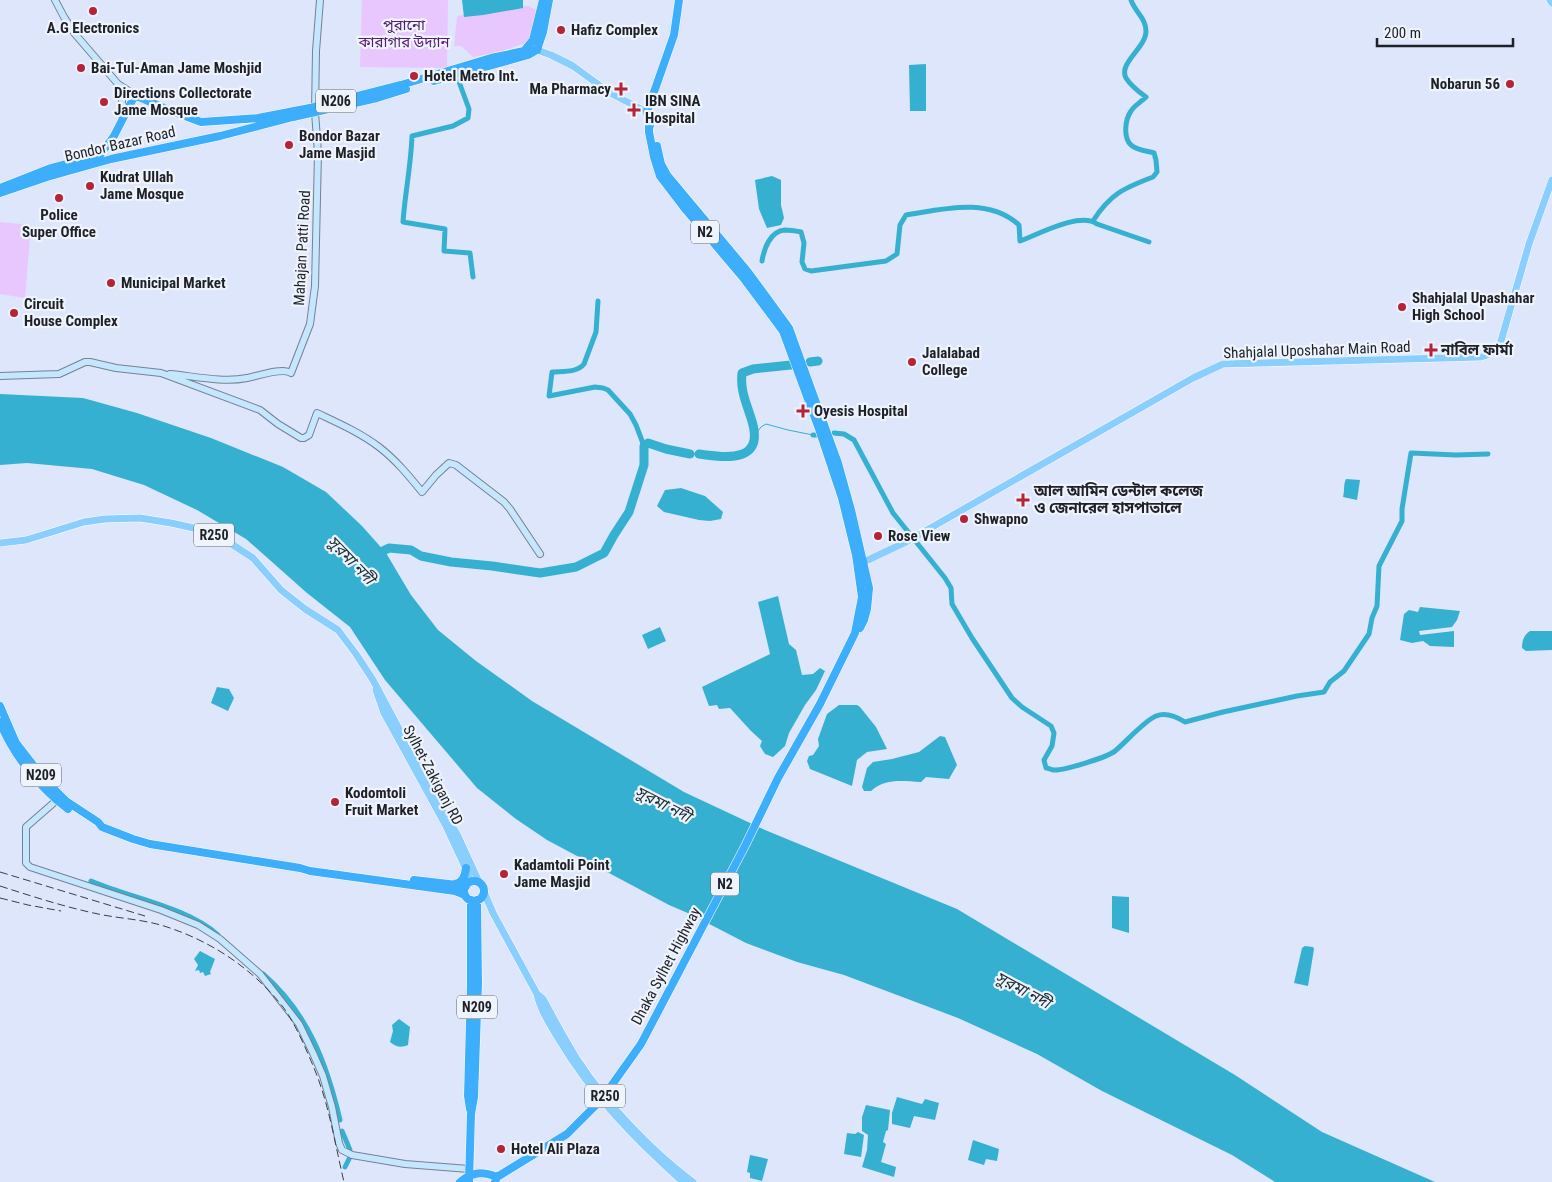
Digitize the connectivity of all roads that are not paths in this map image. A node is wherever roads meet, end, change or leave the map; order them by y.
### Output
1 (55, 0) edge
2 (320, 0) edge
3 (543, 0) edge
4 (549, 0) edge
5 (679, 0) edge
6 (538, 44) junction
7 (546, 53) junction
8 (118, 84) junction
9 (135, 95) junction
10 (315, 110) junction
11 (647, 112) junction
12 (122, 122) junction
13 (1552, 180) edge
14 (0, 188) edge
15 (0, 193) edge
16 (161, 373) junction
17 (0, 376) edge
18 (0, 543) edge
19 (540, 554) dead end
20 (860, 562) junction
21 (373, 680) junction
22 (0, 706) edge
23 (0, 722) edge
24 (57, 800) junction
25 (102, 827) junction
26 (300, 868) junction
27 (466, 868) junction
28 (479, 882) junction
29 (453, 884) junction
30 (468, 884) junction
31 (484, 892) junction
32 (471, 898) junction
33 (493, 913) junction
34 (478, 915) junction
35 (537, 994) junction
36 (471, 1114) junction
37 (469, 1175) edge
38 (496, 1180) edge
39 (460, 1182) edge
40 (683, 1182) edge
41 (693, 1182) edge

1 - 8 street
2 - 10 street
3 - 6 highway
4 - 6 highway
5 - 11 highway
6 - 7 main road
6 - 7 main road
6 - 10 highway, N206
6 - 10 highway, Bondor Bazar Road / N206
7 - 11 main road
8 - 9 street
8 - 12 street
9 - 10 highway, N206
9 - 12 highway
10 - 15 highway, Bondor Bazar Road / N206
10 - 16 street, Mahajan Patti Road
11 - 20 highway, N2
12 - 14 highway
13 - 20 main road, Shahjalal Uposhahar Main Road
16 - 17 street
16 - 19 street
18 - 21 main road, R250
20 - 38 highway, Dhaka Sylhet Highway / N2, bridge
21 - 27 main road, Sylhet-Zakiganj RD / R250
21 - 28 main road, R250
22 - 25 highway, N209
23 - 24 highway, N209
24 - 25 highway, N209
24 - 37 street
25 - 26 highway, N209
26 - 29 highway, N209
26 - 32 highway, N209
27 - 29 highway
27 - 30 main road, Sylhet-Zakiganj RD / R250
28 - 30 highway, N209
28 - 31 highway
29 - 30 highway, N209
30 - 32 highway, N209
31 - 32 highway
31 - 33 main road, R250
32 - 33 main road, R250
32 - 34 highway, N209
32 - 36 highway, N209
33 - 34 main road
33 - 35 main road, R250
34 - 36 highway, N209
35 - 40 main road, R250
35 - 41 main road, R250
36 - 37 highway, N209
37 - 38 highway, N2
37 - 39 highway

